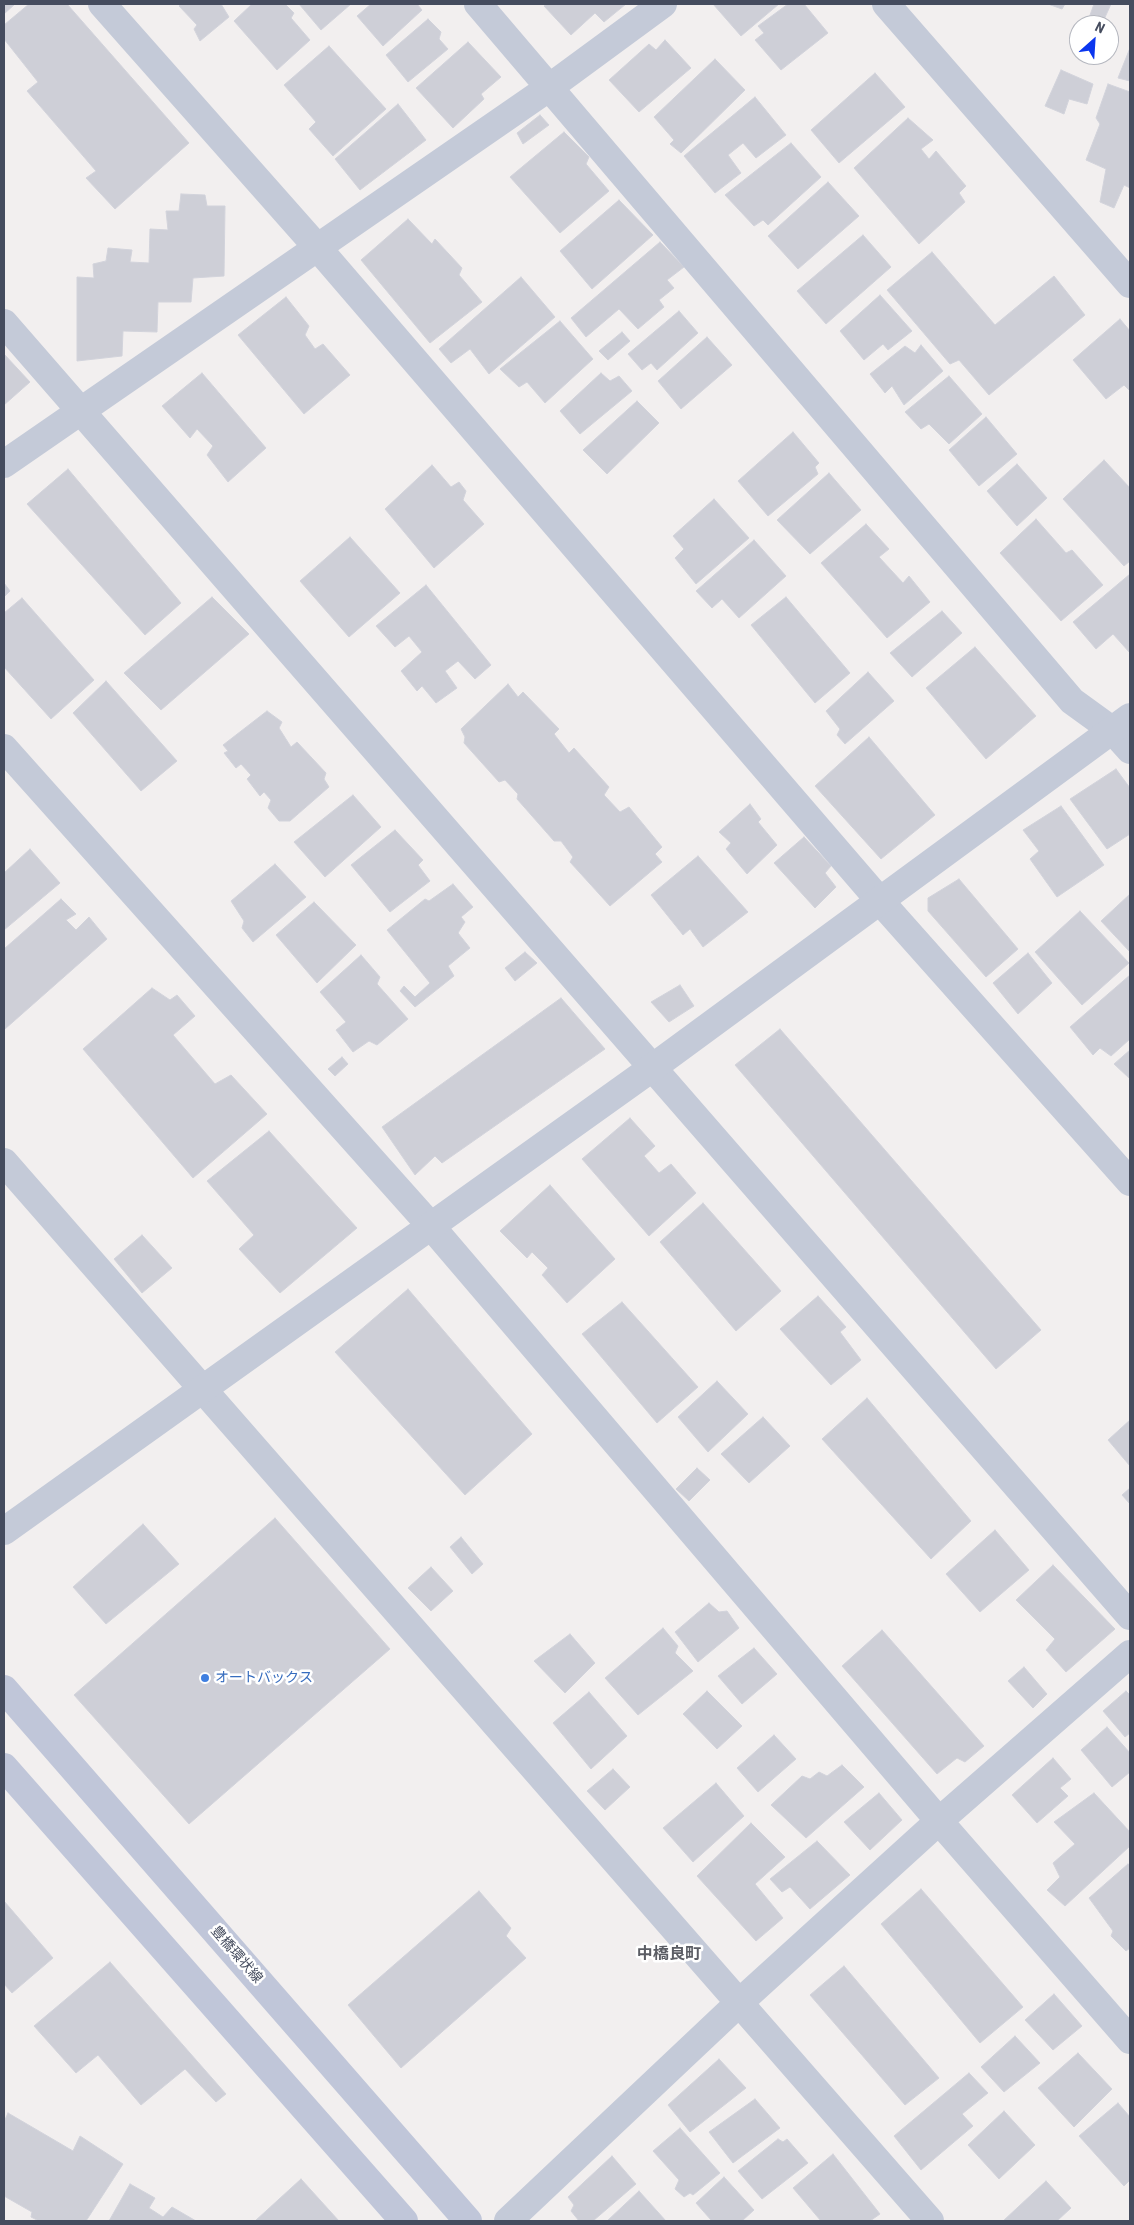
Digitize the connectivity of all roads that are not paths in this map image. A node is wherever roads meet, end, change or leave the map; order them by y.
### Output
1 (102, 4) edge
2 (478, 4) edge
3 (663, 4) edge
4 (886, 4) edge
5 (550, 87) junction
6 (317, 247) junction
7 (1130, 284) edge
8 (4, 323) edge
9 (80, 411) junction
10 (4, 464) edge
11 (1121, 724) edge
12 (4, 748) edge
13 (1130, 750) edge
14 (880, 900) junction
15 (652, 1068) junction
16 (4, 1162) edge
17 (1130, 1182) edge
18 (430, 1225) junction
19 (202, 1388) junction
20 (4, 1530) edge
21 (1130, 1616) edge
22 (1130, 1654) edge
23 (4, 1689) edge
24 (4, 1767) edge
25 (939, 1821) junction
26 (740, 2002) junction
27 (1130, 2040) edge
28 (512, 2220) edge
29 (404, 2221) edge
30 (468, 2221) edge
31 (930, 2221) edge

1 - 6 street
2 - 5 street
3 - 5 street
4 - 7 street
5 - 6 street
5 - 11 street
6 - 9 street
6 - 14 street
8 - 9 street
9 - 10 street
9 - 15 street
11 - 13 street
11 - 14 street
12 - 18 street
14 - 15 street
14 - 17 street
15 - 18 street
15 - 21 street
16 - 19 street
18 - 19 street
18 - 25 street
19 - 20 street
19 - 26 street
22 - 25 street
23 - 30 main road, 豊橋環状線
24 - 29 main road
25 - 26 street
25 - 27 street
26 - 28 street
26 - 31 street

